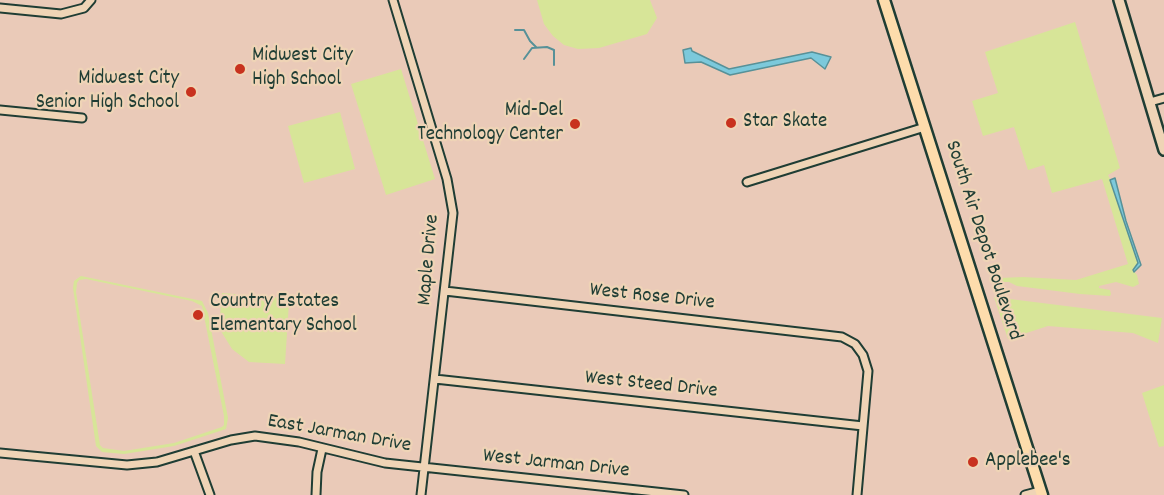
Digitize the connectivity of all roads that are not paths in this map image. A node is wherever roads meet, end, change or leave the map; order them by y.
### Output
1 (91, 0) edge
2 (393, 0) edge
3 (884, 0) edge
4 (1119, 0) edge
5 (0, 8) edge
6 (1164, 98) edge
7 (1149, 102) junction
8 (0, 110) edge
9 (82, 118) dead end
10 (925, 127) junction
11 (1164, 150) edge
12 (747, 182) dead end
13 (445, 291) junction
14 (435, 380) junction
15 (863, 426) junction
16 (322, 449) junction
17 (194, 451) junction
18 (0, 453) edge
19 (424, 467) junction
20 (1041, 493) edge
21 (210, 495) edge
22 (316, 495) edge
23 (422, 495) edge
24 (684, 495) edge
25 (857, 495) edge
26 (1024, 495) edge

1 - 5 street
2 - 13 street, Maple Drive
3 - 10 main road, South Air Depot Boulevard
4 - 7 street
6 - 7 street
7 - 11 street
8 - 9 street
10 - 12 street
10 - 20 main road, South Air Depot Boulevard
13 - 14 street, Maple Drive
13 - 15 street, West Rose Drive
14 - 15 street, West Steed Drive
14 - 19 street, Maple Drive
15 - 25 street
16 - 17 street, East Jarman Drive
16 - 19 street, East Jarman Drive
16 - 22 street
17 - 18 street, East Jarman Drive
17 - 21 street
19 - 23 street, Maple Drive
19 - 24 street, West Jarman Drive
20 - 26 street

